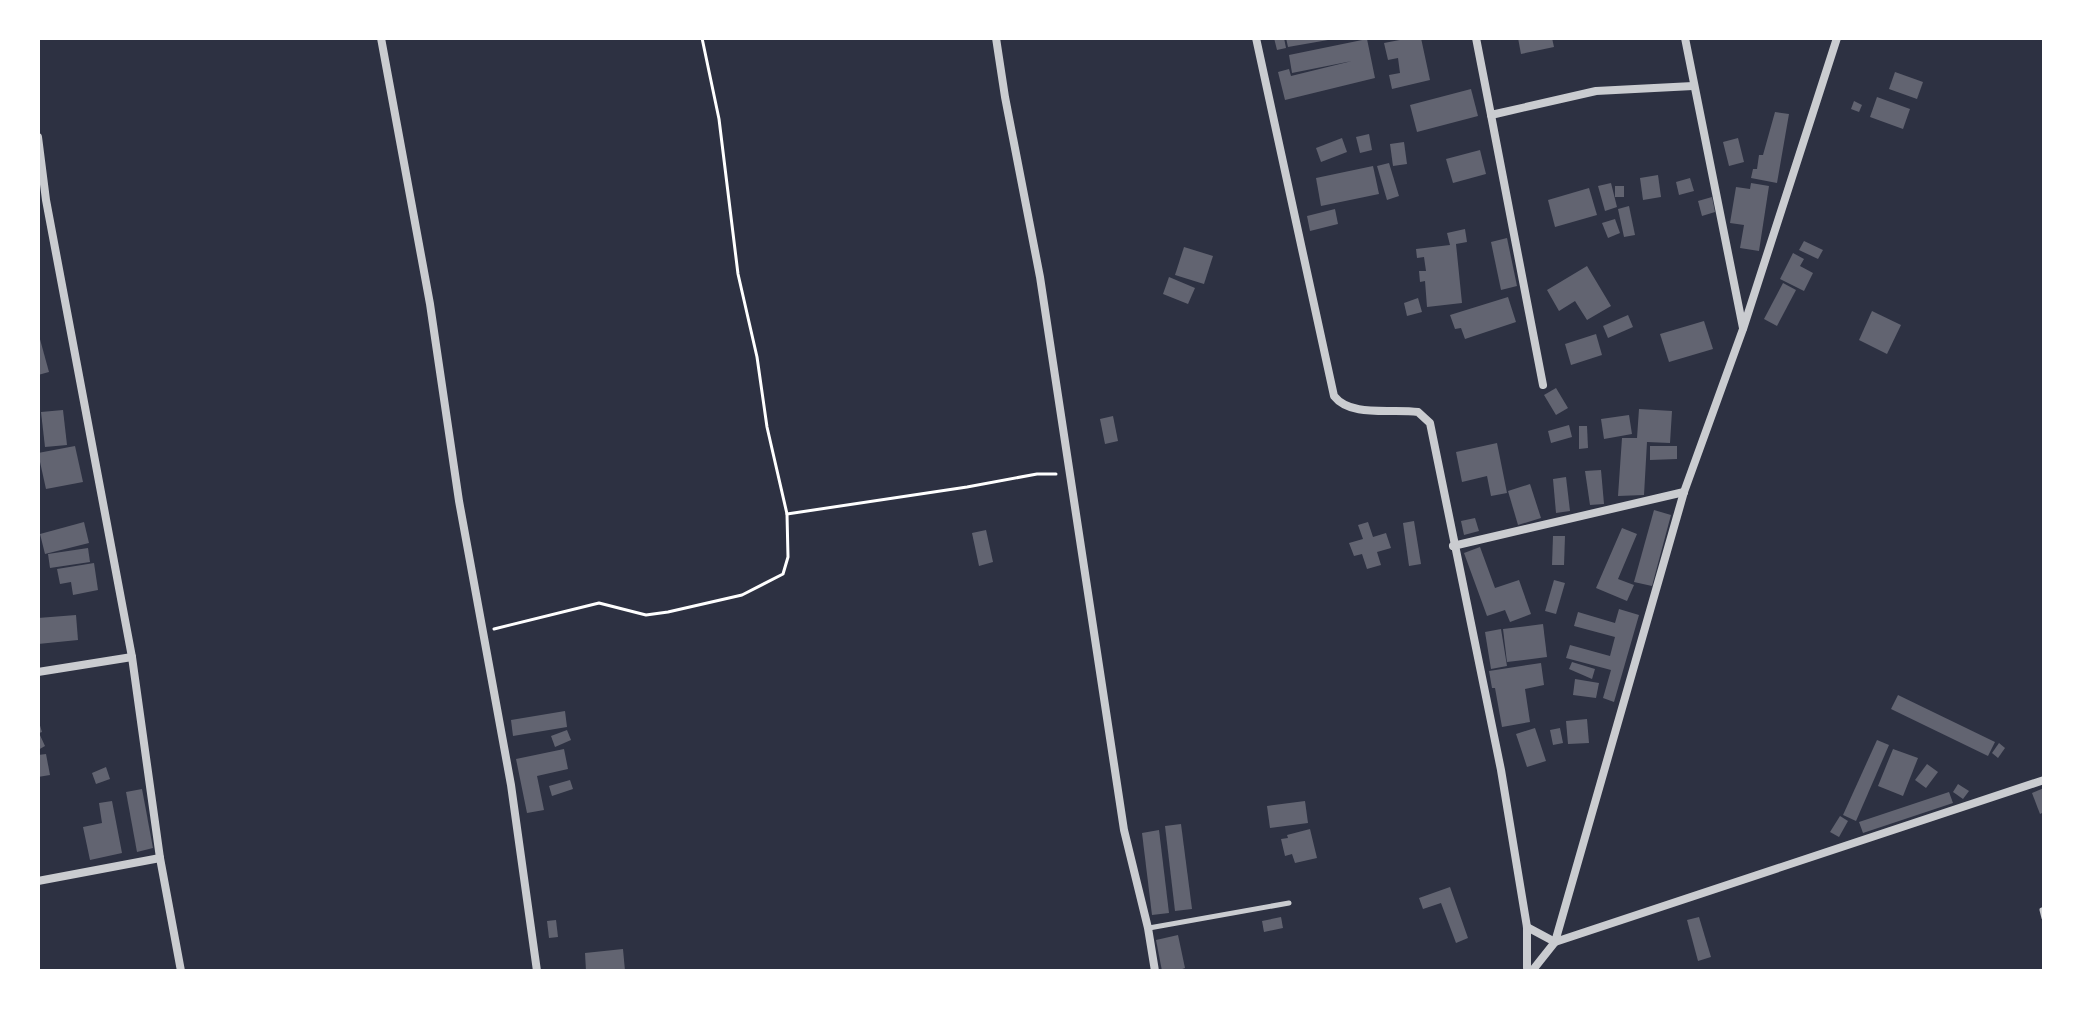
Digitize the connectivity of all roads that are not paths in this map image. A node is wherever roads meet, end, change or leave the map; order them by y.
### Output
1 (381, 38) edge
2 (996, 38) edge
3 (1256, 38) edge
4 (1476, 38) edge
5 (1685, 38) edge
6 (1837, 38) edge
7 (1693, 86) junction
8 (1491, 115) junction
9 (38, 137) edge
10 (42, 201) edge
11 (1743, 329) junction
12 (1543, 385) dead end
13 (1684, 492) junction
14 (1453, 546) junction
15 (132, 657) junction
16 (38, 672) edge
17 (2044, 780) edge
18 (160, 858) junction
19 (38, 881) edge
20 (1289, 903) dead end
21 (2042, 910) dead end
22 (2044, 918) edge
23 (1527, 927) junction
24 (1148, 928) junction
25 (1555, 942) junction
26 (1528, 970) edge
27 (181, 971) edge
28 (537, 971) edge
29 (1155, 971) edge

1 - 28 street
2 - 24 street
3 - 14 street
4 - 8 street
5 - 7 street
6 - 11 street
7 - 8 street
7 - 11 street
8 - 12 street
9 - 10 street
10 - 15 street
11 - 13 street
13 - 14 street
13 - 25 street
14 - 23 street
15 - 16 street
15 - 18 street
17 - 25 street
18 - 19 street
18 - 27 street
20 - 24 lane
21 - 22 lane
23 - 25 street
23 - 26 street
24 - 29 street
25 - 26 street

